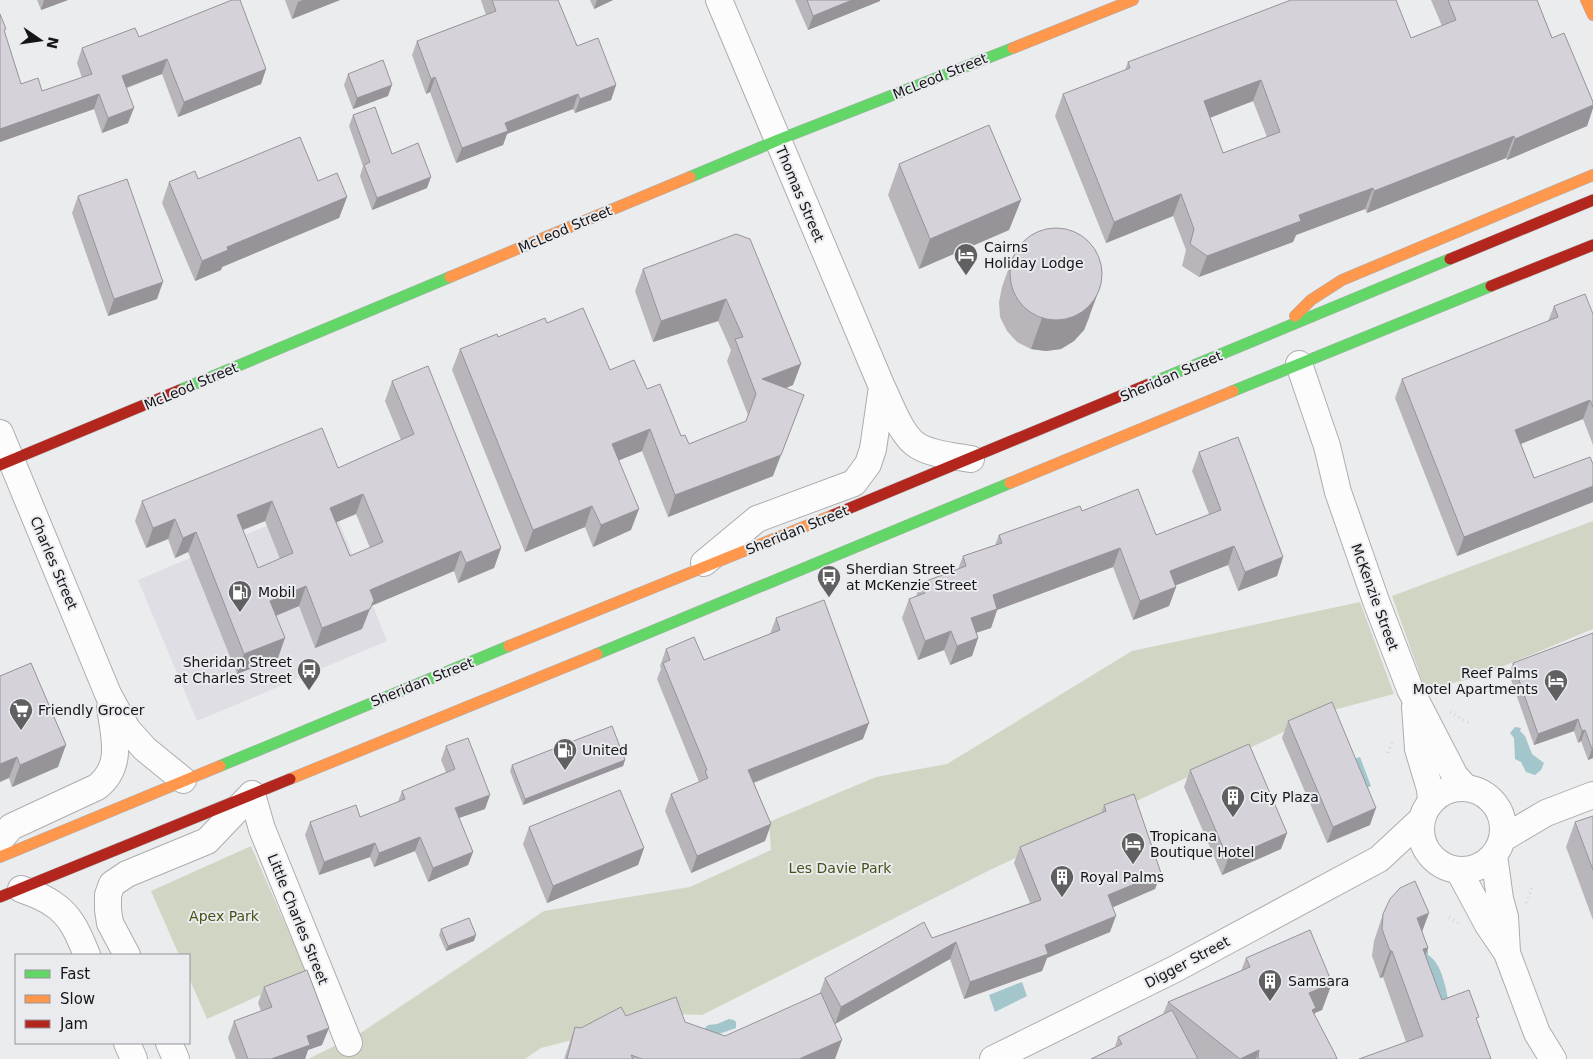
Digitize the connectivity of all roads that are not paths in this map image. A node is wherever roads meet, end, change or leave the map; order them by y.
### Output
1 (719, 0) edge
2 (1133, 0) edge
3 (1586, 0) edge
4 (1593, 15) edge
5 (778, 140) junction
6 (1593, 175) edge
7 (1593, 200) edge
8 (1593, 246) edge
9 (1285, 349) junction
10 (882, 387) junction
11 (0, 433) edge
12 (971, 459) junction
13 (6, 463) edge
14 (694, 571) junction
15 (108, 694) junction
16 (1415, 700) junction
17 (183, 780) junction
18 (1466, 788) junction
19 (252, 794) junction
20 (1593, 795) edge
21 (1494, 804) junction
22 (1427, 811) junction
23 (1546, 813) junction
24 (0, 840) edge
25 (1498, 847) junction
26 (0, 857) edge
27 (1379, 859) junction
28 (1448, 866) junction
29 (11, 893) edge
30 (120, 953) edge
31 (1507, 953) junction
32 (87, 954) edge
33 (1537, 1033) junction
34 (349, 1042) dead end
35 (127, 1044) edge
36 (169, 1044) edge
37 (134, 1059) edge
38 (176, 1059) edge
39 (993, 1059) edge
40 (1540, 1059) edge
41 (1553, 1059) edge

1 - 5 street, Thomas Street
2 - 5 main road, McLeod Street
3 - 4 main road
5 - 10 street, Thomas Street
5 - 13 main road, McLeod Street
6 - 9 main road
7 - 9 main road, Sheridan Street
8 - 9 main road, Sheridan Street
9 - 12 main road, Sheridan Street
9 - 16 street, McKenzie Street
9 - 19 main road, Sheridan Street
10 - 12 street, Thomas Street
10 - 14 street
11 - 13 street, Charles Street
12 - 14 main road, Sheridan Street
13 - 15 street, Charles Street
14 - 17 main road, Sheridan Street
15 - 17 street, Charles Street
15 - 24 street, Charles Street
16 - 18 street, McKenzie Street
16 - 22 street, McKenzie Street
17 - 26 main road, Sheridan Street
18 - 21 street
18 - 22 street
19 - 29 main road, Sheridan Street
19 - 30 street
19 - 34 street, Little Charles Street
20 - 23 street
21 - 23 street
21 - 25 street
22 - 27 street, Digger Street
22 - 28 street
23 - 25 street
25 - 28 street
25 - 31 street
27 - 28 street, Digger Street
27 - 39 street, Digger Street
28 - 31 street
29 - 32 street
31 - 33 street
33 - 40 street
33 - 41 street
35 - 37 street
36 - 38 street

